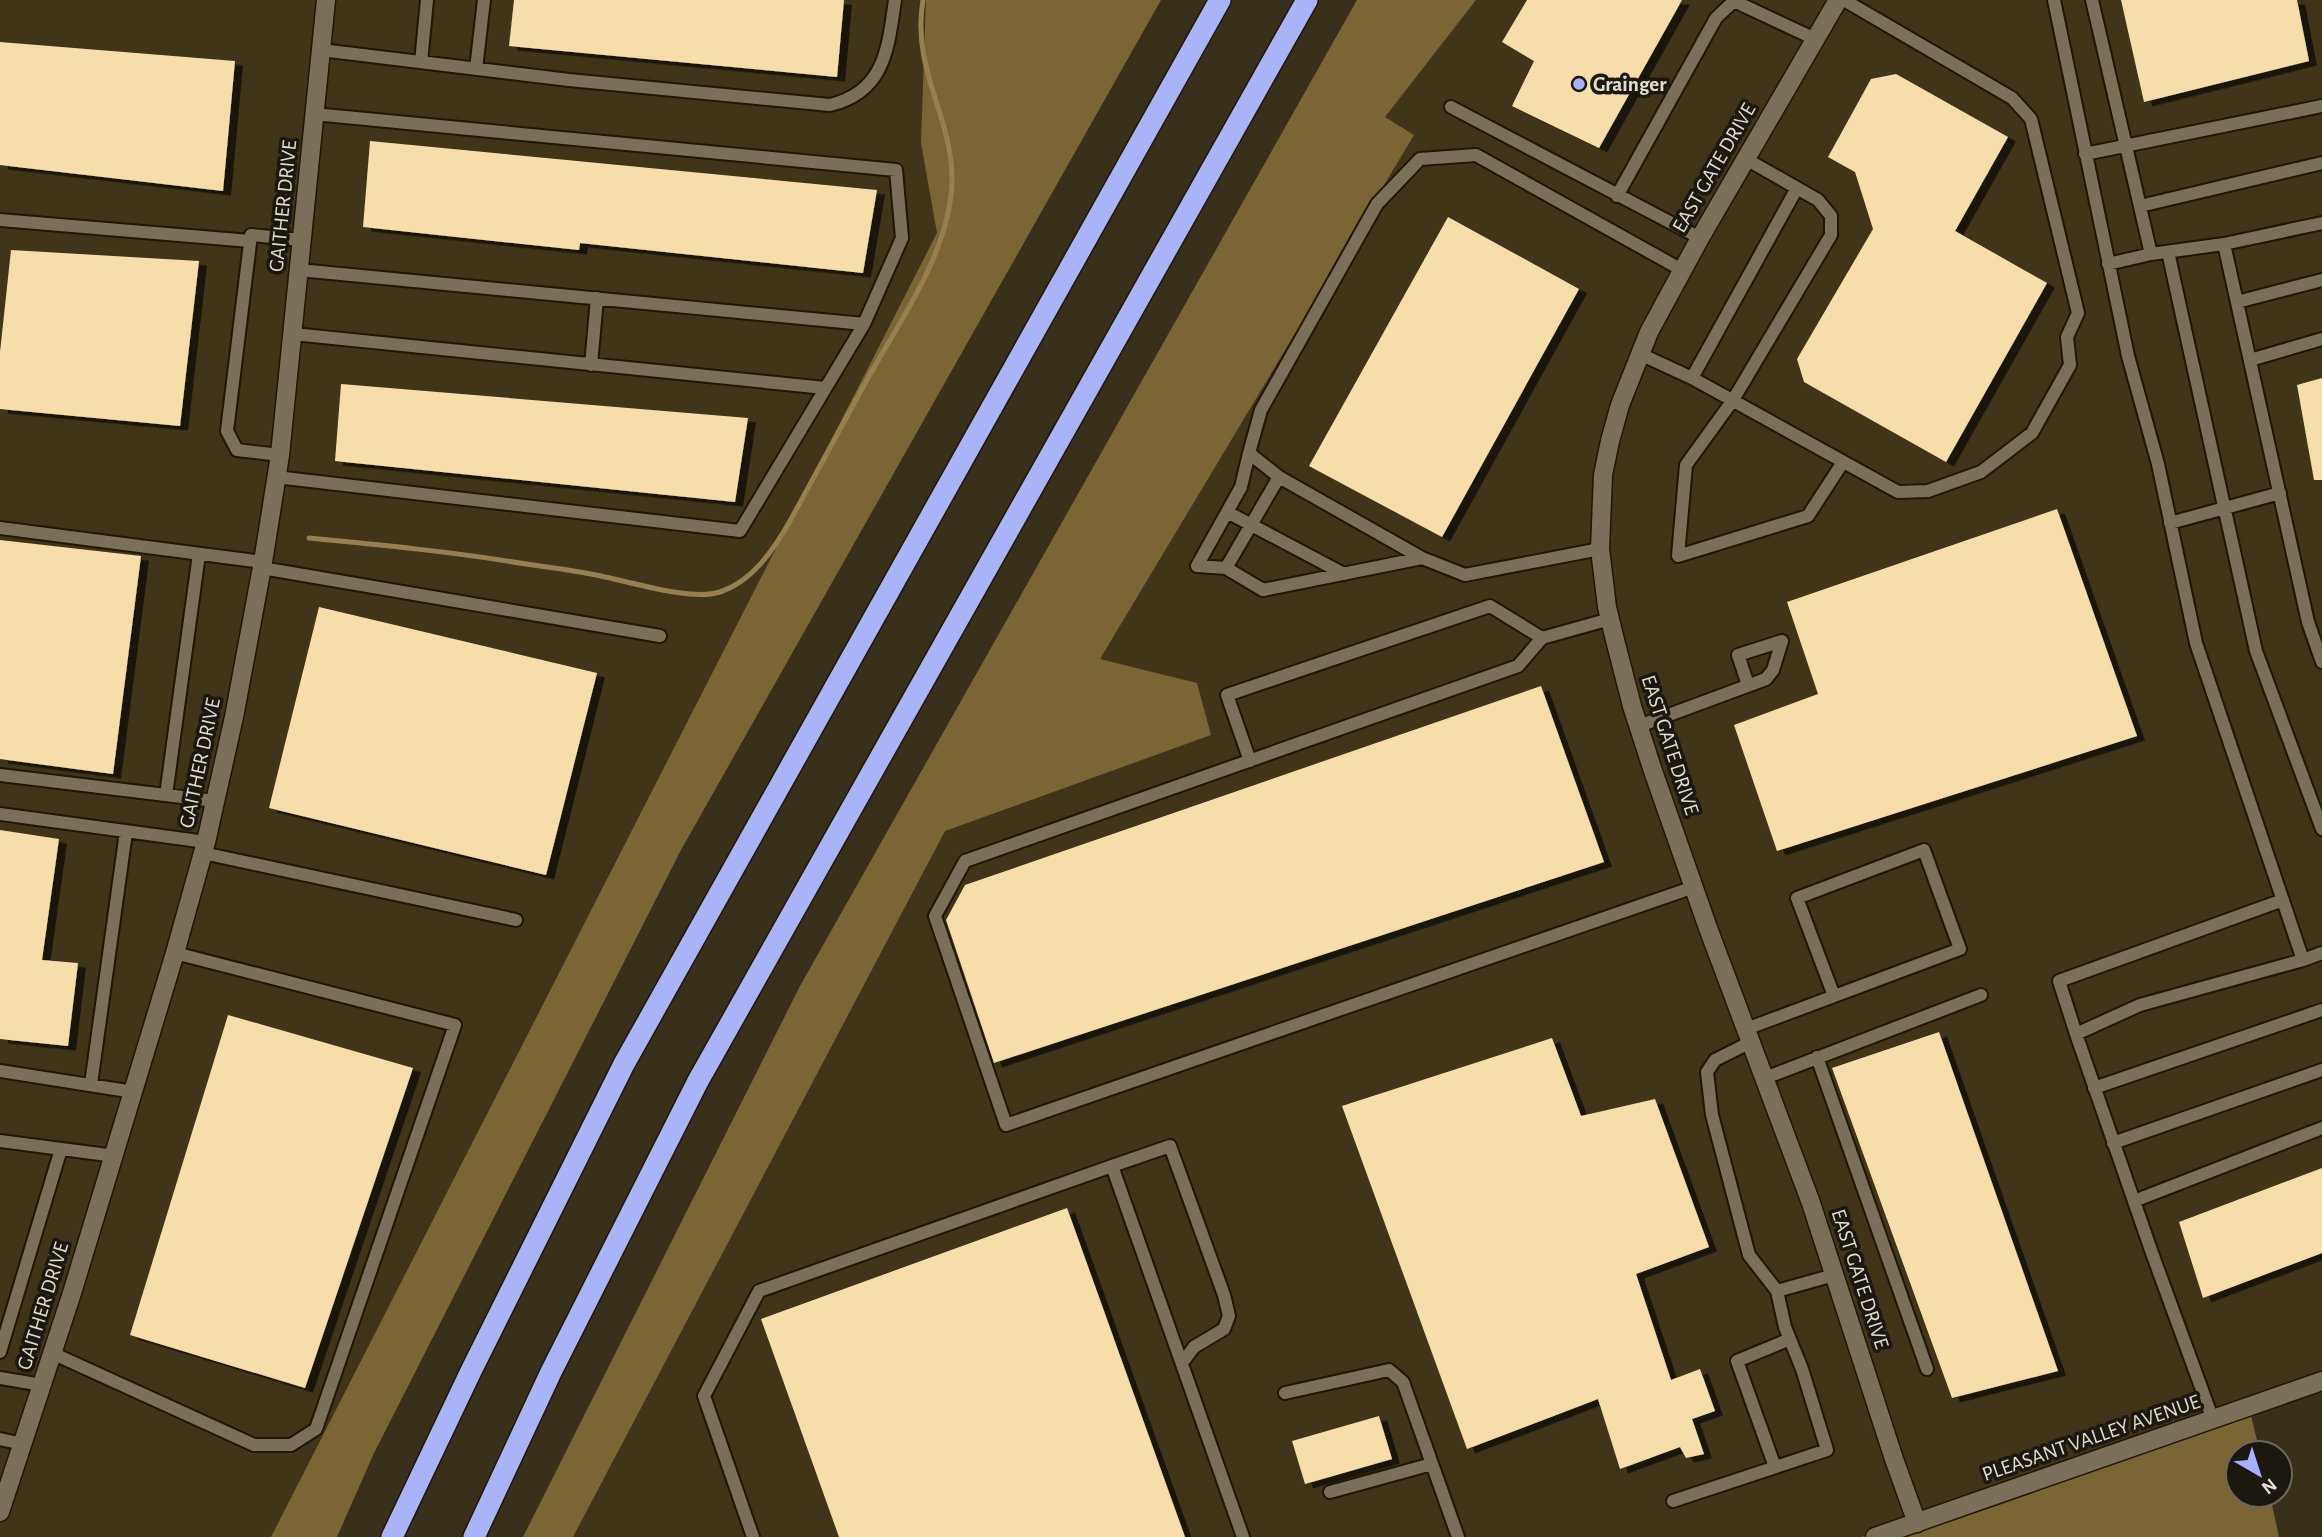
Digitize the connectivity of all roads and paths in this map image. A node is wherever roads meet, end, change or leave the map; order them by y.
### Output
1 (326, 0) edge
2 (427, 0) edge
3 (484, 0) edge
4 (895, 0) edge
5 (1220, 0) edge
6 (1307, 0) edge
7 (1838, 0) edge
8 (1844, 0) edge
9 (2054, 0) edge
10 (2092, 0) edge
11 (1815, 39) junction
12 (321, 50) junction
13 (421, 62) junction
14 (476, 69) junction
15 (2322, 106) edge
16 (1451, 107) dead end
17 (314, 114) junction
18 (2125, 146) junction
19 (2085, 154) junction
20 (1746, 159) junction
21 (2322, 163) edge
22 (1797, 188) junction
23 (1617, 196) junction
24 (2140, 206) junction
25 (0, 220) edge
26 (2322, 223) edge
27 (1700, 238) junction
28 (301, 240) junction
29 (250, 241) junction
30 (2224, 244) junction
31 (2168, 252) junction
32 (2151, 254) junction
33 (2108, 264) junction
34 (299, 270) junction
35 (1682, 270) junction
36 (2322, 280) edge
37 (597, 298) junction
38 (2237, 302) junction
39 (864, 324) junction
40 (293, 334) junction
41 (2322, 339) edge
42 (1640, 354) junction
43 (2250, 360) junction
44 (591, 365) junction
45 (1692, 378) junction
46 (825, 388) junction
47 (1733, 400) junction
48 (1249, 453) junction
49 (279, 455) junction
50 (1843, 462) junction
51 (276, 477) junction
52 (1279, 477) junction
53 (2280, 494) junction
54 (2225, 508) junction
55 (1227, 512) junction
56 (2170, 523) junction
57 (1251, 524) junction
58 (0, 528) edge
59 (1600, 549) junction
60 (199, 554) junction
61 (1422, 558) junction
62 (262, 565) junction
63 (1226, 568) junction
64 (1345, 574) junction
65 (1610, 619) junction
66 (660, 636) dead end
67 (1542, 638) junction
68 (2322, 662) edge
69 (1748, 685) dead end
70 (1639, 726) junction
71 (1250, 761) junction
72 (0, 775) edge
73 (166, 795) junction
74 (215, 801) junction
75 (0, 814) edge
76 (2322, 829) edge
77 (126, 832) junction
78 (205, 847) junction
79 (1694, 887) junction
80 (2283, 900) junction
81 (516, 920) dead end
82 (175, 953) junction
83 (2322, 953) edge
84 (2303, 960) junction
85 (1981, 995) dead end
86 (1834, 996) junction
87 (2322, 1010) edge
88 (2076, 1034) junction
89 (1749, 1036) junction
90 (1817, 1057) junction
91 (2322, 1070) edge
92 (0, 1071) edge
93 (1765, 1078) junction
94 (91, 1084) junction
95 (2094, 1088) junction
96 (134, 1091) junction
97 (2322, 1128) edge
98 (0, 1141) edge
99 (2113, 1143) junction
100 (61, 1149) junction
101 (114, 1156) junction
102 (1112, 1166) junction
103 (2134, 1201) junction
104 (1834, 1275) junction
105 (1777, 1291) junction
106 (1790, 1339) junction
107 (0, 1352) edge
108 (52, 1353) junction
109 (1182, 1363) junction
110 (1927, 1369) dead end
111 (0, 1378) edge
112 (2322, 1381) edge
113 (42, 1385) junction
114 (1284, 1393) dead end
115 (2213, 1420) junction
116 (0, 1439) edge
117 (23, 1444) junction
118 (1432, 1464) junction
119 (1775, 1467) junction
120 (1330, 1492) dead end
121 (1673, 1501) dead end
122 (0, 1512) edge
123 (1917, 1523) junction
124 (392, 1537) edge
125 (474, 1537) edge
126 (753, 1537) edge
127 (1243, 1537) edge
128 (1458, 1537) edge
129 (1875, 1537) edge

1 - 12 street, GAITHER DRIVE
2 - 13 lane
3 - 14 lane
4 - 14 lane
5 - 124 highway
6 - 125 highway
7 - 11 street, EAST GATE DRIVE
8 - 50 lane
9 - 19 lane
10 - 18 lane
11 - 20 street, EAST GATE DRIVE
11 - 23 lane
12 - 13 lane
12 - 17 street, GAITHER DRIVE
13 - 14 lane
15 - 18 lane
16 - 23 lane
17 - 28 street, GAITHER DRIVE
17 - 39 lane
18 - 19 lane
18 - 24 lane
19 - 33 lane
20 - 22 lane
20 - 27 street, EAST GATE DRIVE
21 - 24 lane
22 - 45 lane
22 - 47 lane
23 - 27 lane
24 - 32 lane
25 - 29 lane
26 - 30 lane
27 - 35 street, EAST GATE DRIVE
28 - 29 lane
28 - 34 street, GAITHER DRIVE
29 - 49 lane
30 - 31 lane
30 - 38 lane
31 - 32 lane
31 - 54 lane
32 - 33 lane
33 - 56 lane
34 - 37 lane
34 - 40 street, GAITHER DRIVE
35 - 42 street, EAST GATE DRIVE
35 - 48 lane
36 - 38 lane
37 - 39 lane
37 - 44 lane
38 - 43 lane
39 - 46 lane
40 - 44 lane
40 - 49 street, GAITHER DRIVE
41 - 43 lane
42 - 45 lane
42 - 59 street, EAST GATE DRIVE
43 - 53 lane
44 - 46 lane
45 - 47 lane
46 - 51 lane
47 - 50 lane
47 - 50 lane
48 - 52 lane
48 - 55 lane
49 - 51 street, GAITHER DRIVE
51 - 62 street, GAITHER DRIVE
52 - 57 lane
52 - 61 lane
53 - 54 lane
53 - 68 lane
54 - 56 lane
54 - 76 lane
55 - 57 lane
55 - 63 lane
56 - 80 lane
57 - 63 lane
57 - 64 lane
58 - 60 lane
59 - 61 lane
59 - 65 street, EAST GATE DRIVE
60 - 62 lane
60 - 73 lane
61 - 64 lane
62 - 66 lane
62 - 74 street, GAITHER DRIVE
63 - 64 lane
65 - 67 lane
65 - 70 street, EAST GATE DRIVE
67 - 71 lane
67 - 71 lane
69 - 70 lane
70 - 79 street, EAST GATE DRIVE
71 - 79 lane
72 - 73 lane
73 - 74 lane
74 - 78 street, GAITHER DRIVE
75 - 77 lane
77 - 78 lane
77 - 94 lane
78 - 81 lane
78 - 82 street, GAITHER DRIVE
79 - 89 street, EAST GATE DRIVE
80 - 84 lane
80 - 88 lane
82 - 96 street, GAITHER DRIVE
82 - 108 lane
83 - 84 lane
84 - 88 lane
85 - 90 lane
86 - 86 lane
86 - 89 lane
87 - 95 lane
88 - 95 lane
89 - 93 street, EAST GATE DRIVE
89 - 105 lane
90 - 93 lane
90 - 110 lane
91 - 99 lane
92 - 94 lane
93 - 104 street, EAST GATE DRIVE
94 - 96 lane
95 - 99 lane
96 - 101 street, GAITHER DRIVE
97 - 103 lane
98 - 100 lane
99 - 103 lane
100 - 101 lane
100 - 107 lane
101 - 108 street, GAITHER DRIVE
102 - 109 lane
102 - 109 lane
102 - 126 lane
103 - 115 lane
104 - 105 lane
104 - 123 street, EAST GATE DRIVE
105 - 106 lane
106 - 119 lane
106 - 119 lane
108 - 113 street, GAITHER DRIVE
109 - 127 lane
111 - 113 lane
112 - 115 street, PLEASANT VALLEY AVENUE
113 - 117 street, GAITHER DRIVE
114 - 118 lane
115 - 123 street, PLEASANT VALLEY AVENUE
116 - 117 lane
117 - 122 street, GAITHER DRIVE
118 - 120 lane
118 - 128 lane
119 - 121 lane
123 - 129 street, PLEASANT VALLEY AVENUE

